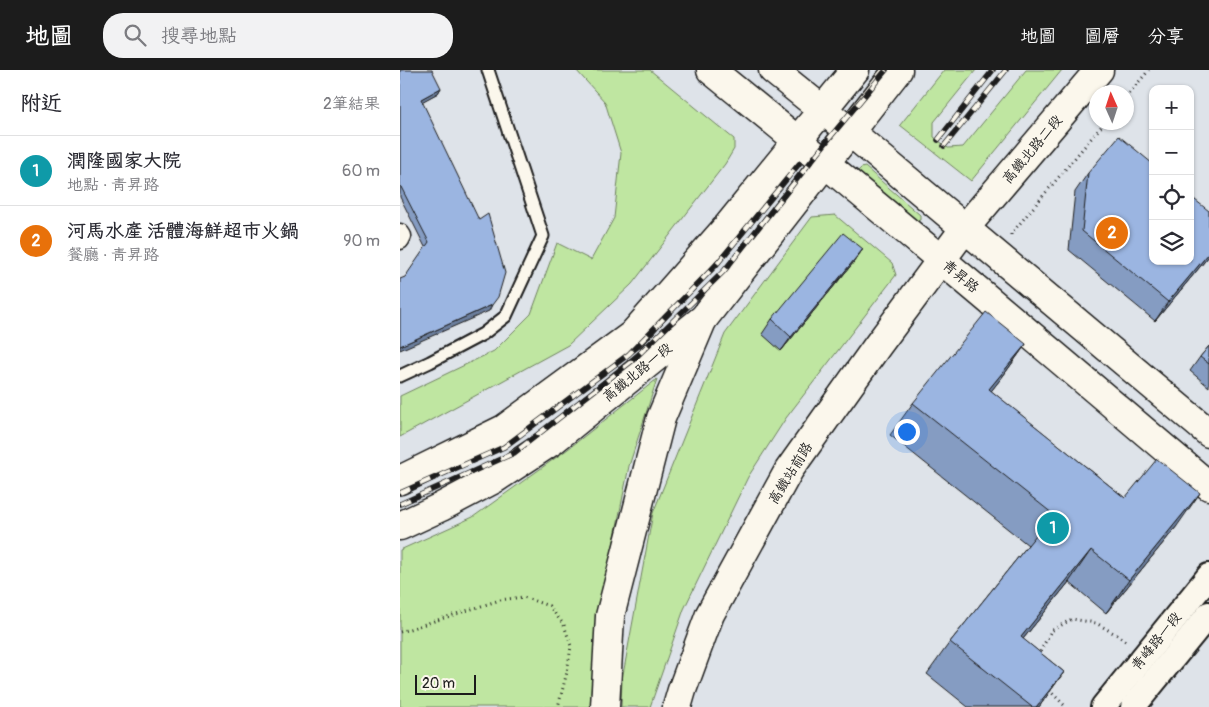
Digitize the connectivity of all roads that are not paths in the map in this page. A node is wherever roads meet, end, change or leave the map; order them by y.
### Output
1 (488, 70) edge
2 (711, 70) edge
3 (774, 70) edge
4 (855, 70) edge
5 (898, 70) edge
6 (1099, 70) edge
7 (823, 110) junction
8 (849, 130) junction
9 (798, 140) junction
10 (825, 162) junction
11 (965, 228) junction
12 (400, 233) edge
13 (400, 240) edge
14 (941, 259) junction
15 (704, 318) junction
16 (400, 376) edge
17 (1209, 433) edge
18 (400, 480) edge
19 (1209, 486) edge
20 (400, 526) edge
21 (1209, 576) edge
22 (1209, 614) edge
23 (605, 707) edge
24 (677, 707) edge
25 (1103, 707) edge
26 (1133, 707) edge

1 - 16 lane
2 - 9 street, 青昇路
3 - 7 street
4 - 7 street
5 - 8 street
6 - 11 street, 高鐵北路二段
7 - 8 street
7 - 9 street
8 - 10 street
8 - 11 street
9 - 10 street, 青昇路
9 - 18 street
10 - 14 street, 青昇路
10 - 15 street, 高鐵北路一段
11 - 14 street
11 - 17 street
12 - 13 street
14 - 19 street, 青昇路
14 - 24 street, 高鐵站前路
15 - 20 street, 高鐵北路一段
15 - 23 street
21 - 25 street, 青峰路一段
22 - 26 street, 青峰路一段

